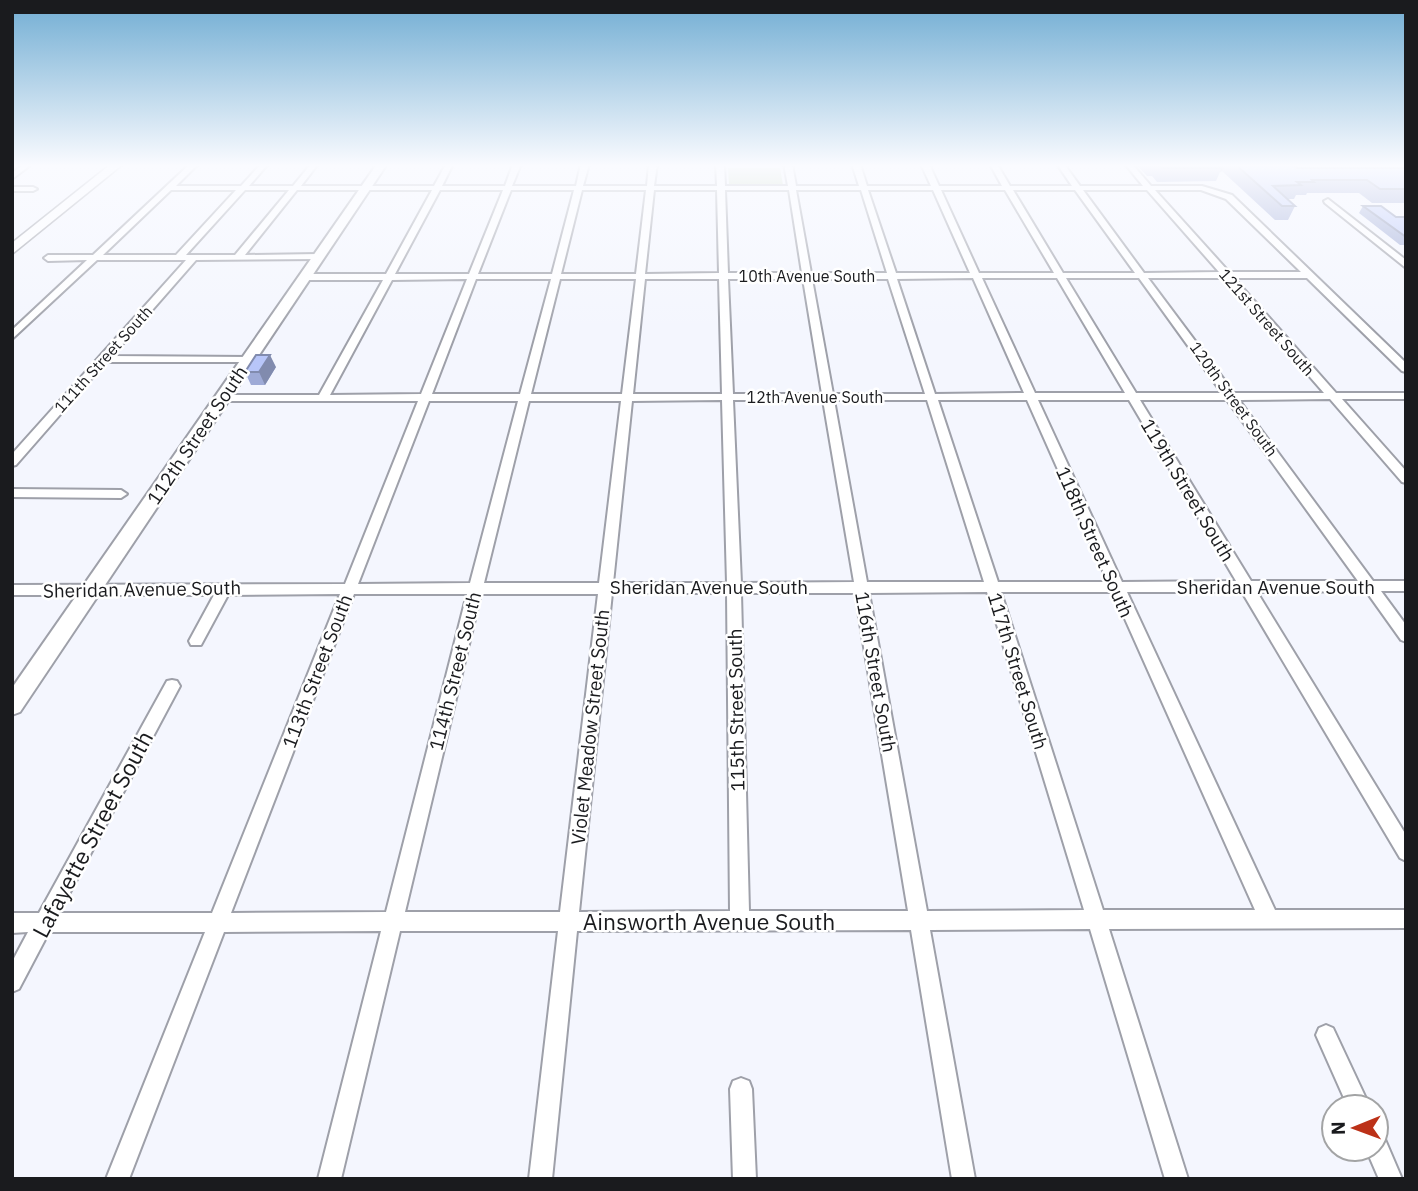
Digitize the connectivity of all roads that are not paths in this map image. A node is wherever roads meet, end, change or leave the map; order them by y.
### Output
1 (34, 220) edge
2 (49, 220) edge
3 (137, 220) edge
4 (214, 220) edge
5 (269, 220) edge
6 (344, 220) edge
7 (420, 220) edge
8 (496, 220) edge
9 (571, 220) edge
10 (647, 220) edge
11 (723, 220) edge
12 (797, 220) edge
13 (872, 220) edge
14 (950, 220) edge
15 (1026, 220) edge
16 (1101, 220) edge
17 (1176, 220) edge
18 (1252, 220) edge
19 (1351, 220) edge
20 (12, 237) edge
21 (12, 250) edge
22 (179, 257) junction
23 (194, 257) junction
24 (238, 257) junction
25 (318, 257) junction
26 (48, 258) dead end
27 (97, 258) junction
28 (1406, 265) edge
29 (1226, 275) junction
30 (1310, 275) junction
31 (556, 276) junction
32 (641, 276) junction
33 (726, 276) junction
34 (807, 276) junction
35 (890, 276) junction
36 (975, 276) junction
37 (1060, 276) junction
38 (1142, 276) junction
39 (305, 277) junction
40 (389, 277) junction
41 (474, 277) junction
42 (12, 336) edge
43 (103, 359) junction
44 (249, 360) junction
45 (1406, 369) edge
46 (1030, 396) junction
47 (1132, 396) junction
48 (1232, 396) junction
49 (1332, 396) junction
50 (1406, 396) edge
51 (424, 397) junction
52 (525, 397) junction
53 (628, 397) junction
54 (728, 397) junction
55 (828, 397) junction
56 (929, 397) junction
57 (223, 398) junction
58 (323, 398) junction
59 (12, 462) edge
60 (1406, 479) edge
61 (12, 493) edge
62 (121, 494) dead end
63 (992, 586) junction
64 (1246, 586) junction
65 (1369, 586) junction
66 (1406, 586) edge
67 (349, 587) junction
68 (476, 587) junction
69 (606, 587) junction
70 (734, 587) junction
71 (861, 587) junction
72 (225, 588) junction
73 (1115, 588) junction
74 (12, 590) edge
75 (91, 590) junction
76 (1406, 636) edge
77 (196, 641) dead end
78 (172, 686) dead end
79 (12, 706) edge
80 (1406, 852) edge
81 (1269, 919) junction
82 (1406, 919) edge
83 (919, 920) junction
84 (1096, 920) junction
85 (568, 921) junction
86 (740, 921) junction
87 (218, 922) junction
88 (391, 922) junction
89 (12, 923) edge
90 (44, 923) junction
91 (12, 982) edge
92 (1326, 1035) dead end
93 (741, 1089) dead end
94 (1353, 1093) edge
95 (117, 1179) edge
96 (329, 1179) edge
97 (540, 1179) edge
98 (745, 1179) edge
99 (964, 1179) edge
100 (1177, 1179) edge

1 - 20 highway
2 - 21 highway
3 - 27 street
4 - 22 street
5 - 24 street
6 - 25 main road, 112th Street South
7 - 40 street
8 - 41 street, 113th Street South
9 - 31 street, 114th Street South
10 - 32 street, Violet Meadow Street South
11 - 33 street, 115th Street South
12 - 34 street, 116th Street South
13 - 35 street, 117th Street South
14 - 36 street, 118th Street South
15 - 37 street, 119th Street South
16 - 38 street, 120th Street South
17 - 29 street, 121st Street South
18 - 30 street
19 - 28 street
22 - 23 street
22 - 27 street
23 - 24 street
23 - 43 street, 111th Street South
24 - 25 street
25 - 39 main road, 112th Street South
26 - 27 street
27 - 42 street
29 - 30 street, 10th Avenue South
29 - 38 street, 10th Avenue South
29 - 49 street, 121st Street South
30 - 45 street
31 - 32 street, 10th Avenue South
31 - 41 street, 10th Avenue South
31 - 52 street, 114th Street South
32 - 33 street, 10th Avenue South
32 - 53 street, Violet Meadow Street South
33 - 34 street, 10th Avenue South
33 - 54 street, 115th Street South
34 - 35 street, 10th Avenue South
34 - 55 street, 116th Street South
35 - 36 street, 10th Avenue South
35 - 56 street, 117th Street South
36 - 37 street, 10th Avenue South
36 - 46 street, 118th Street South
37 - 38 street, 10th Avenue South
37 - 47 street, 119th Street South
38 - 48 street, 120th Street South
39 - 40 street, 10th Avenue South
39 - 44 main road, 112th Street South
40 - 41 street, 10th Avenue South
40 - 58 street
41 - 51 street, 113th Street South
43 - 44 street
43 - 59 street, 111th Street South
44 - 57 main road, 112th Street South
46 - 47 street, 12th Avenue South
46 - 56 street, 12th Avenue South
46 - 73 street, 118th Street South
47 - 48 street, 12th Avenue South
47 - 64 street, 119th Street South
48 - 49 street, 12th Avenue South
48 - 65 street, 120th Street South
49 - 50 street, 12th Avenue South
49 - 60 street, 121st Street South
51 - 52 street, 12th Avenue South
51 - 58 street, 12th Avenue South
51 - 67 street, 113th Street South
52 - 53 street, 12th Avenue South
52 - 68 street, 114th Street South
53 - 54 street, 12th Avenue South
53 - 69 street, Violet Meadow Street South
54 - 55 street, 12th Avenue South
54 - 70 street, 115th Street South
55 - 56 street, 12th Avenue South
55 - 71 street, 116th Street South
56 - 63 street, 117th Street South
57 - 58 street, 12th Avenue South
57 - 75 main road, 112th Street South
61 - 62 street
63 - 71 street, Sheridan Avenue South
63 - 73 street, Sheridan Avenue South
63 - 84 street, 117th Street South
64 - 65 street, Sheridan Avenue South
64 - 73 street, Sheridan Avenue South
64 - 80 street, 119th Street South
65 - 66 street, Sheridan Avenue South
65 - 76 street, 120th Street South
67 - 68 street, Sheridan Avenue South
67 - 72 street, Sheridan Avenue South
67 - 87 street, 113th Street South
68 - 69 street, Sheridan Avenue South
68 - 88 street, 114th Street South
69 - 70 street, Sheridan Avenue South
69 - 85 street, Violet Meadow Street South
70 - 71 street, Sheridan Avenue South
70 - 86 street, 115th Street South
71 - 83 street, 116th Street South
72 - 75 street, Sheridan Avenue South
72 - 77 street
73 - 81 street, 118th Street South
74 - 75 street, Sheridan Avenue South
75 - 79 main road, 112th Street South
78 - 90 street, Lafayette Street South
81 - 82 street, Ainsworth Avenue South
81 - 84 street, Ainsworth Avenue South
83 - 84 street, Ainsworth Avenue South
83 - 86 street, Ainsworth Avenue South
83 - 99 street, 116th Street South
84 - 100 street, 117th Street South
85 - 86 street, Ainsworth Avenue South
85 - 88 street, Ainsworth Avenue South
85 - 97 street, Violet Meadow Street South
87 - 88 street, Ainsworth Avenue South
87 - 90 street, Ainsworth Avenue South
87 - 95 street, 113th Street South
88 - 96 street, 114th Street South
89 - 90 street, Ainsworth Avenue South
90 - 91 street, Lafayette Street South
92 - 94 street
93 - 98 street

